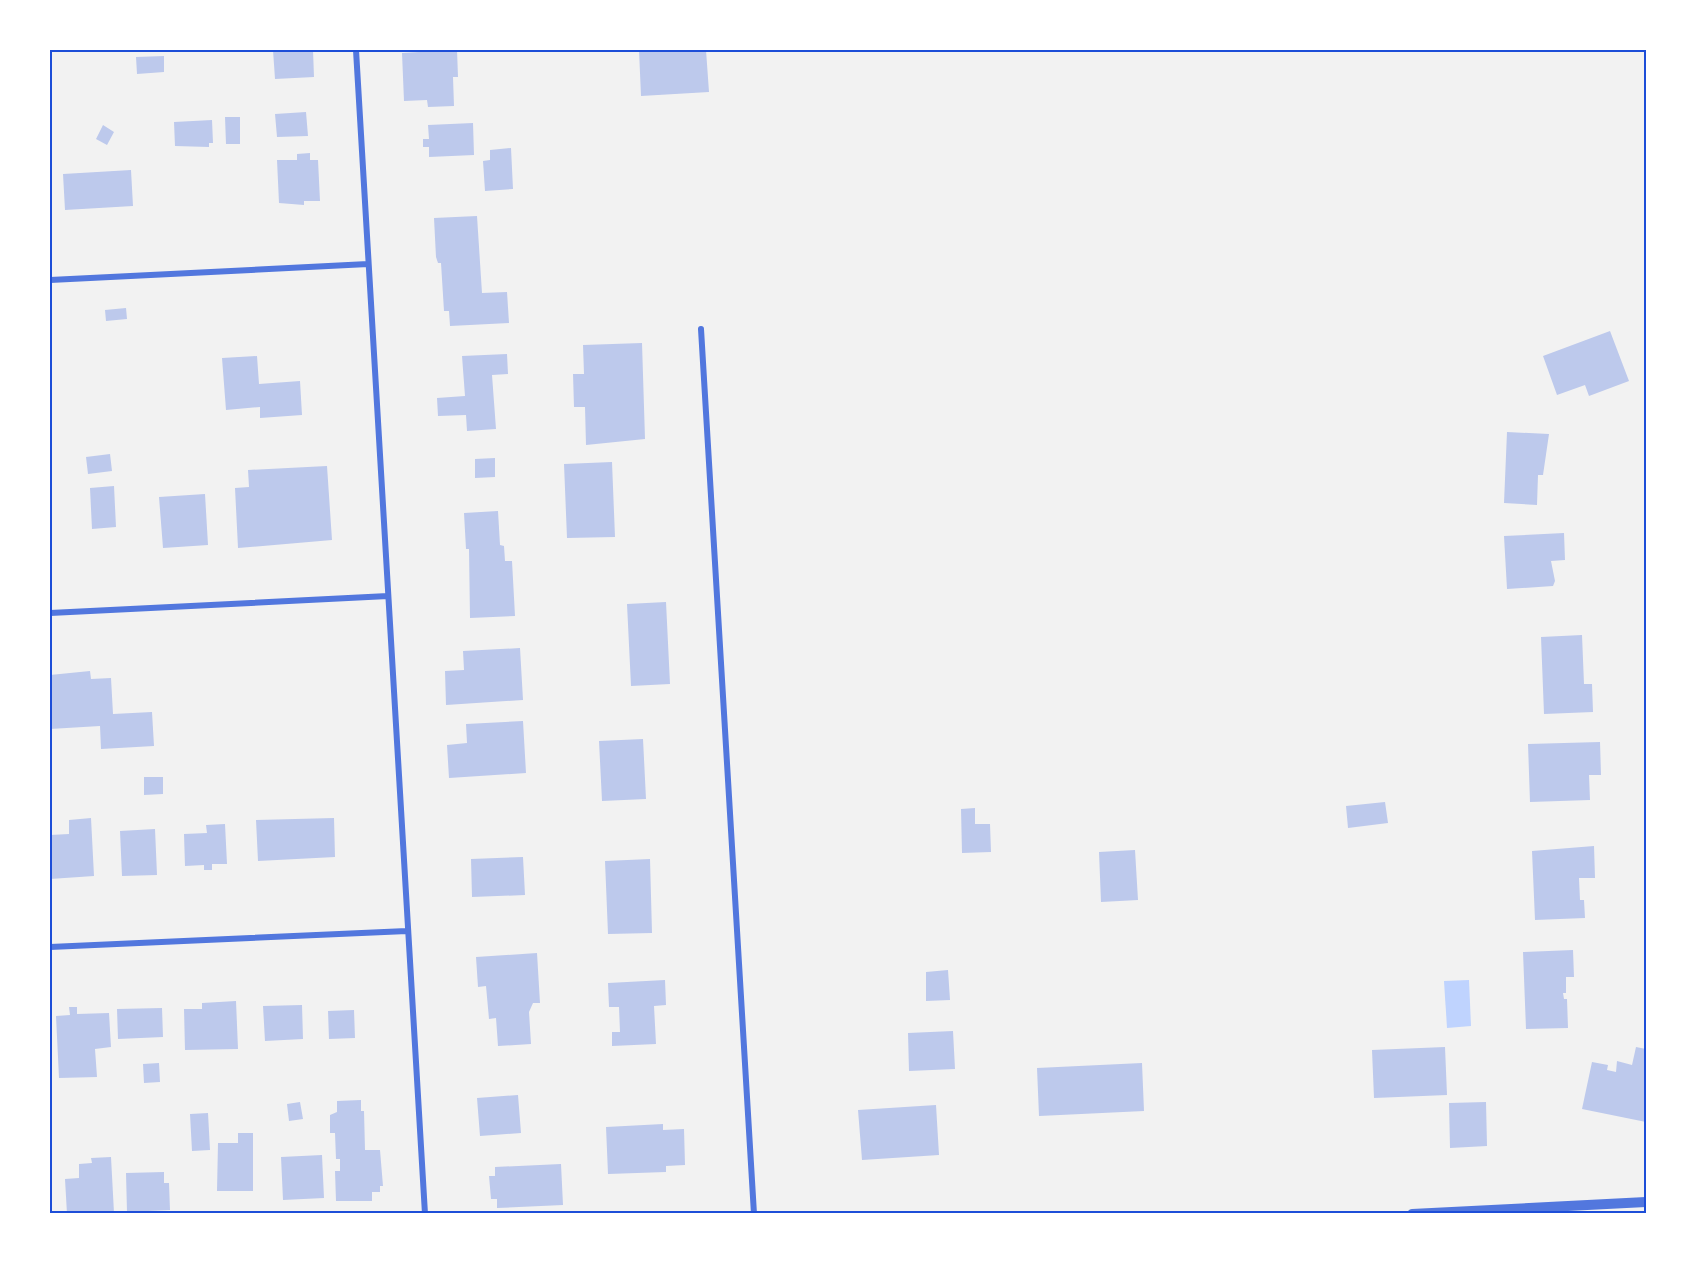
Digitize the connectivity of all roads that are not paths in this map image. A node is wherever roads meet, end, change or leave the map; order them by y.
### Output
1 (356, 50) edge
2 (368, 264) junction
3 (50, 280) edge
4 (701, 329) dead end
5 (388, 596) junction
6 (50, 613) edge
7 (407, 931) junction
8 (50, 947) edge
9 (1647, 1202) edge
10 (1555, 1210) edge
11 (425, 1214) edge
12 (754, 1214) edge
13 (1412, 1214) edge

1 - 2 street
2 - 3 street
2 - 5 street
4 - 12 street
5 - 6 street
5 - 7 street
7 - 8 street
7 - 11 street
9 - 10 street
10 - 13 street

